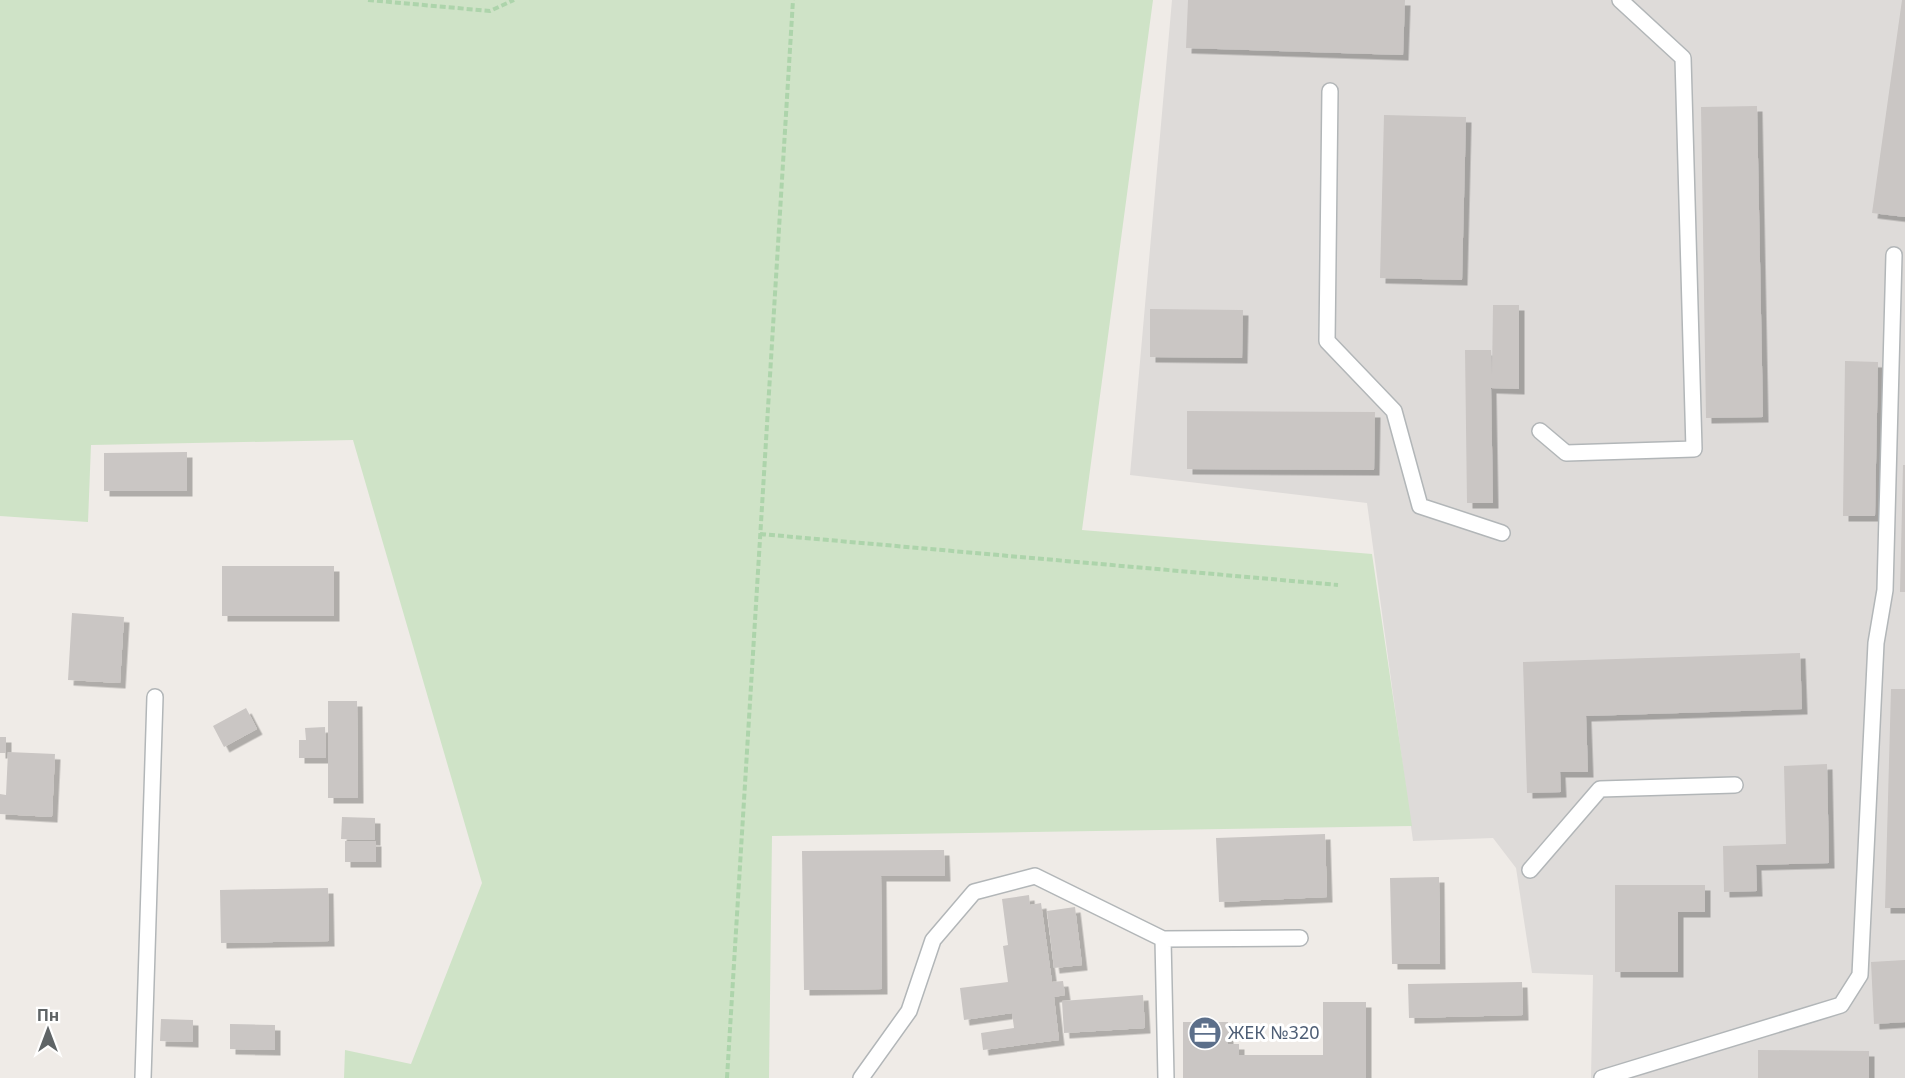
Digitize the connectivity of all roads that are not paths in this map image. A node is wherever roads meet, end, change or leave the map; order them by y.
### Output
1 (1620, 0) edge
2 (1330, 91) dead end
3 (1894, 255) dead end
4 (1540, 431) dead end
5 (1502, 533) dead end
6 (155, 697) dead end
7 (1735, 785) dead end
8 (1530, 870) dead end
9 (1300, 938) dead end
10 (1163, 939) junction
11 (143, 1078) edge
12 (861, 1078) edge
13 (1166, 1078) edge
14 (1602, 1078) edge

1 - 4 lane
2 - 5 lane
3 - 14 lane
6 - 11 lane
7 - 8 lane
9 - 10 lane
10 - 12 lane
10 - 13 lane

